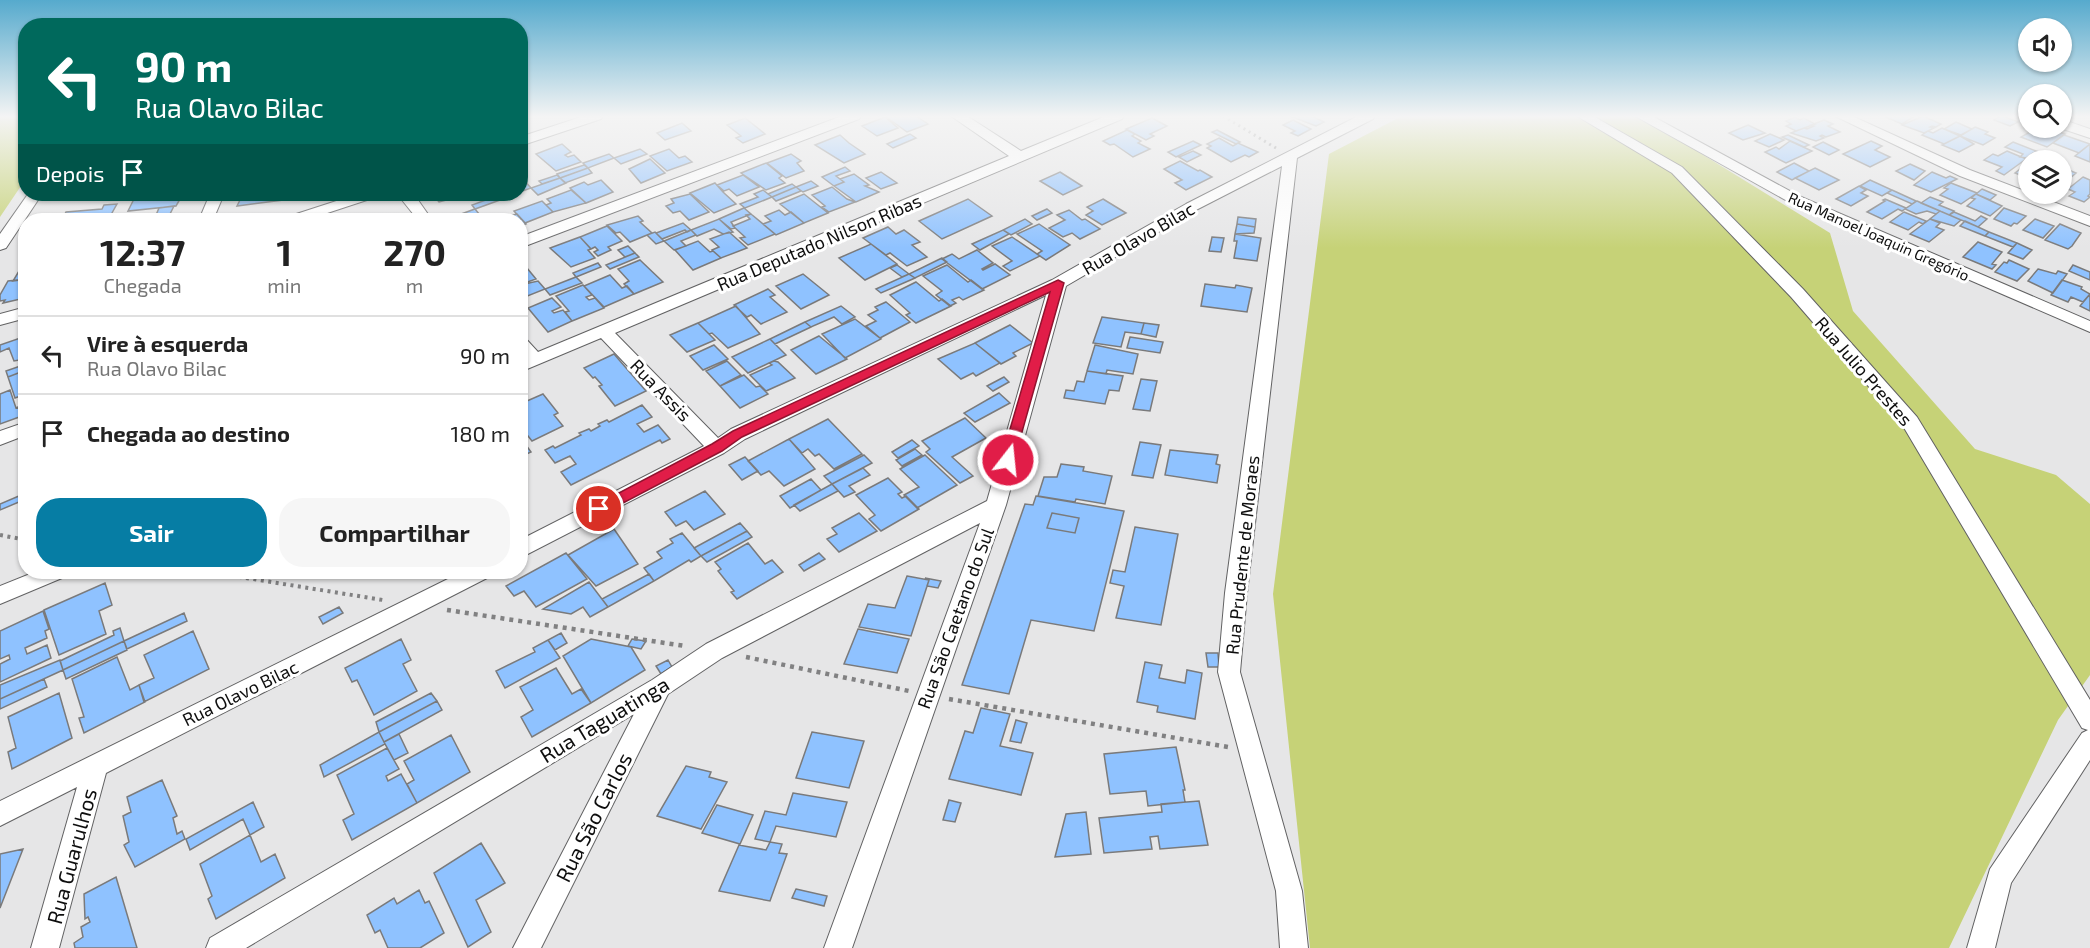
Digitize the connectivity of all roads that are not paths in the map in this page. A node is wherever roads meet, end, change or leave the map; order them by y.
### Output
1 (738, 160) edge
2 (1012, 160) edge
3 (1282, 160) edge
4 (1289, 160) edge
5 (1660, 160) edge
6 (1723, 160) edge
7 (1937, 160) edge
8 (350, 201) edge
9 (313, 213) edge
10 (18, 219) edge
11 (2090, 221) edge
12 (528, 240) edge
13 (0, 246) edge
14 (1058, 283) junction
15 (18, 314) edge
16 (0, 320) edge
17 (2090, 327) edge
18 (604, 331) junction
19 (528, 363) edge
20 (18, 431) edge
21 (0, 438) edge
22 (717, 448) junction
23 (996, 504) junction
24 (528, 546) edge
25 (38, 579) edge
26 (466, 579) edge
27 (0, 595) edge
28 (660, 687) junction
29 (2090, 721) edge
30 (2090, 740) edge
31 (96, 764) junction
32 (0, 814) edge
33 (45, 948) edge
34 (220, 948) edge
35 (527, 948) edge
36 (838, 948) edge
37 (1294, 948) edge
38 (1981, 948) edge

1 - 12 street
2 - 18 street, Rua Deputado Nilson Ribas
3 - 14 street, Rua Olavo Bilac
4 - 37 street, Rua Prudente de Moraes
5 - 29 street, Rua Julio Prestes
6 - 17 street, Rua Manoel Joaquin Gregório
7 - 11 street
8 - 9 street
10 - 13 street
14 - 22 street, Rua Olavo Bilac
14 - 23 street, Rua São Caetano do Sul
15 - 16 street
18 - 19 street, Rua Deputado Nilson Ribas
18 - 22 street, Rua Assis
20 - 21 street
22 - 24 street, Rua Olavo Bilac
23 - 28 street, Rua Taguatinga
23 - 36 street, Rua São Caetano do Sul
25 - 27 street
26 - 31 street, Rua Olavo Bilac
28 - 34 street, Rua Taguatinga
28 - 35 street, Rua São Carlos
30 - 38 street
31 - 32 street, Rua Olavo Bilac
31 - 33 street, Rua Guarulhos

